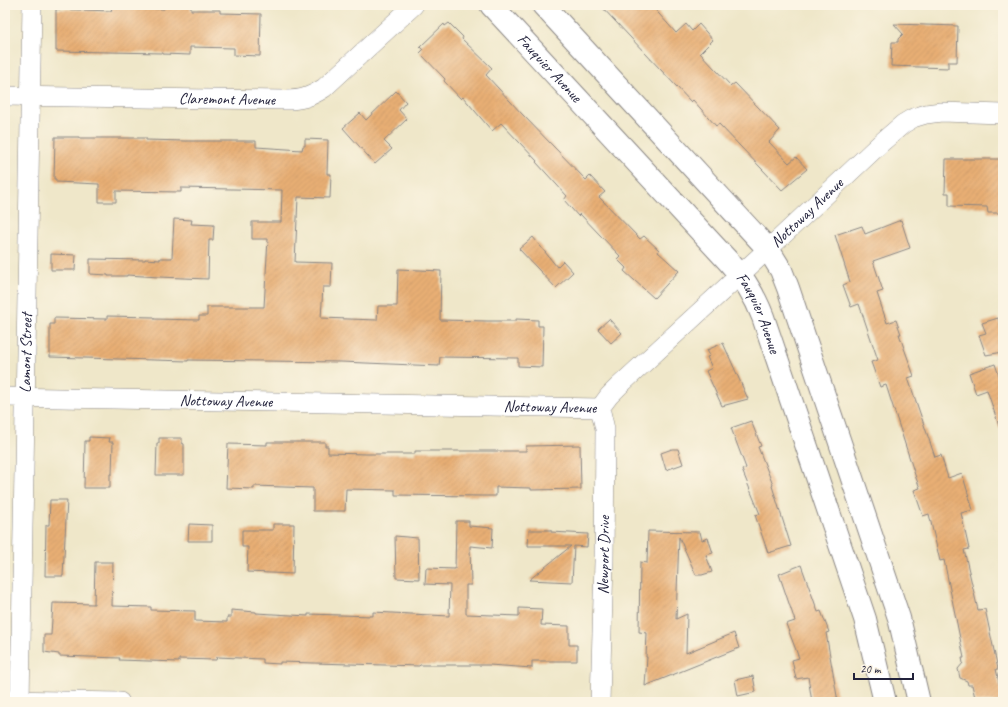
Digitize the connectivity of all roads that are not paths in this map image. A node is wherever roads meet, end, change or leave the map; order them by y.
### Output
1 (32, 5) edge
2 (414, 5) edge
3 (491, 5) edge
4 (543, 5) edge
5 (5, 96) edge
6 (30, 96) junction
7 (1003, 114) edge
8 (768, 249) junction
9 (740, 274) junction
10 (5, 397) edge
11 (24, 398) junction
12 (600, 408) junction
13 (15, 701) edge
14 (120, 702) edge
15 (600, 702) edge
16 (885, 702) edge
17 (918, 702) edge

1 - 6 street, Lamont Street
2 - 6 street, Claremont Avenue
3 - 9 street, Fauquier Avenue
4 - 8 street
5 - 6 street, Claremont Avenue
6 - 11 street, Lamont Street
7 - 8 street, Nottoway Avenue
8 - 9 street, Nottoway Avenue
8 - 17 street
9 - 12 street, Nottoway Avenue
9 - 16 street, Fauquier Avenue
10 - 11 street, Nottoway Avenue
11 - 12 street, Nottoway Avenue
11 - 13 street, Lamont Street
12 - 15 street, Newport Drive
13 - 14 street

